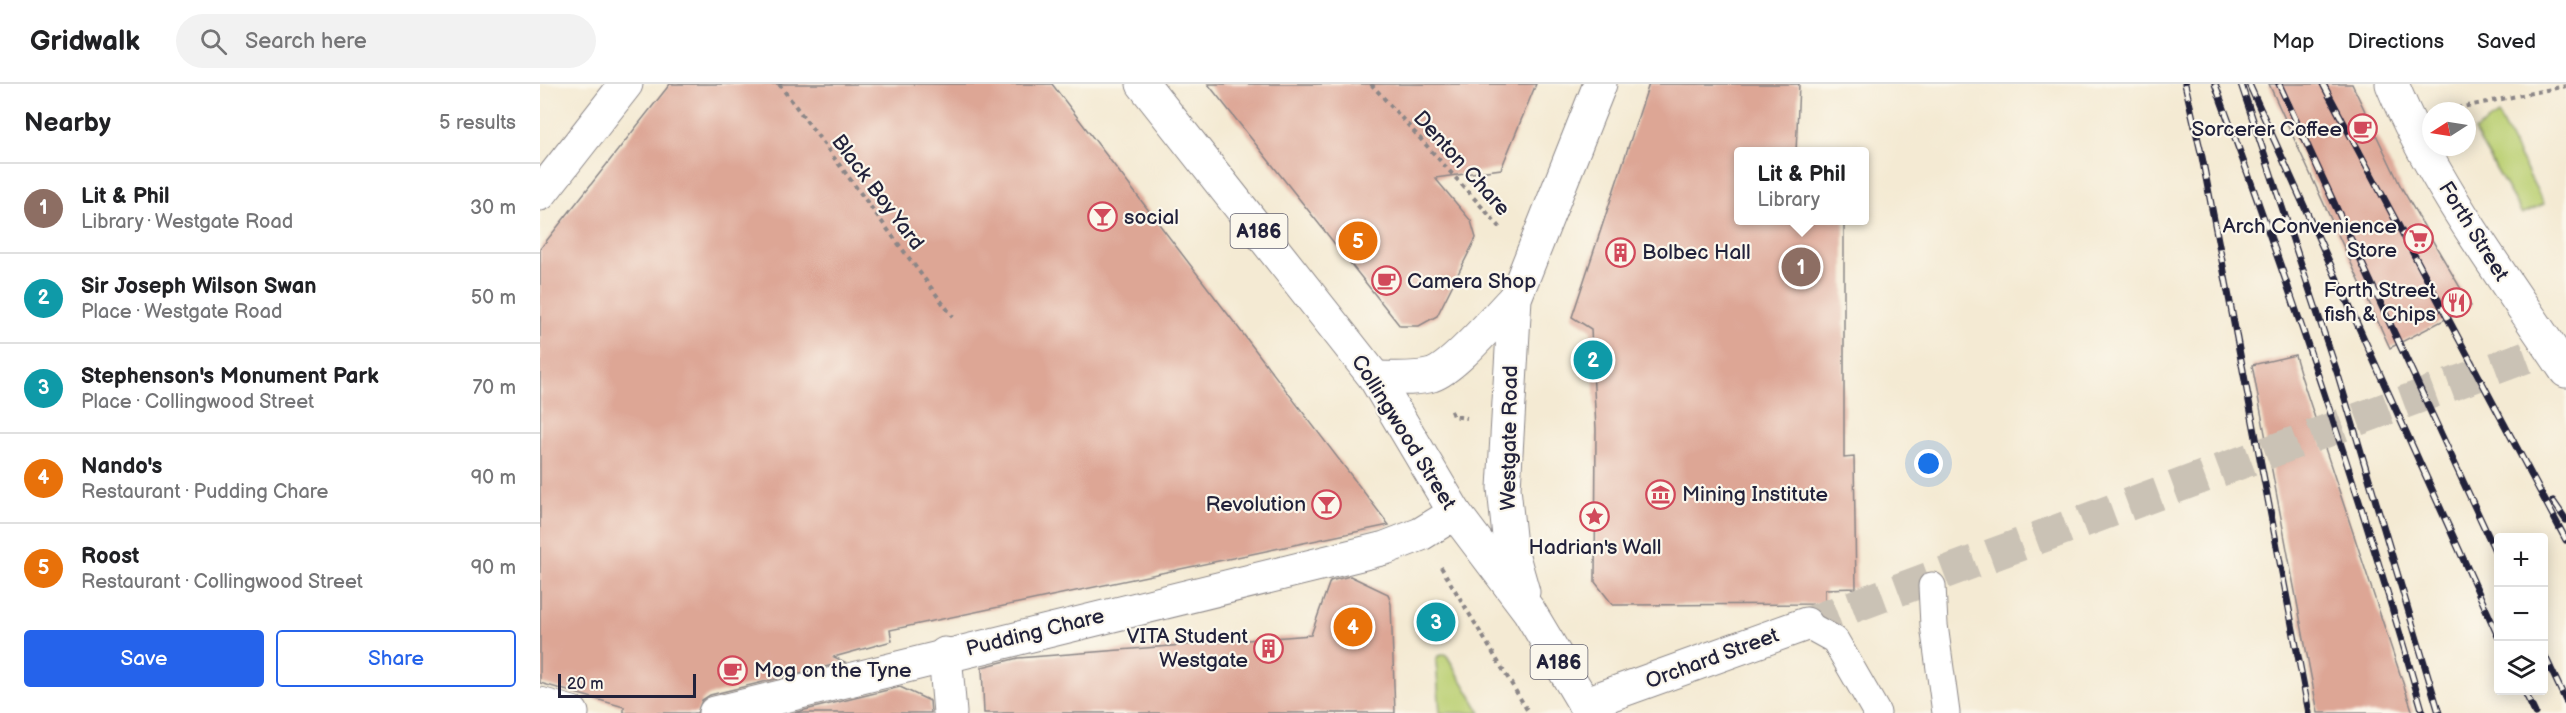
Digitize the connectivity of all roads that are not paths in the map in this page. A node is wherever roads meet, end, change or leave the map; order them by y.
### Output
1 (626, 84) edge
2 (1143, 84) edge
3 (1600, 84) edge
4 (2392, 84) edge
5 (540, 194) edge
6 (1515, 298) junction
7 (2561, 354) edge
8 (1375, 378) junction
9 (1455, 513) junction
10 (1932, 586) dead end
11 (1529, 611) junction
12 (1806, 624) joint
13 (945, 654) junction
14 (540, 704) edge
15 (1587, 708) edge
16 (572, 713) edge
17 (715, 713) edge
18 (950, 713) edge
19 (1877, 713) edge
20 (1946, 713) edge

1 - 5 main road
2 - 8 main road, Collingwood Street / A186
3 - 6 main road, Westgate Road / A186
4 - 7 main road, Forth Street
6 - 8 main road, Westgate Road / A186
6 - 11 main road, Westgate Road / A186
8 - 9 main road, Collingwood Street / A186
9 - 11 main road, Collingwood Street
9 - 13 main road, Pudding Chare
10 - 20 lane
11 - 15 main road, A186
12 - 15 main road, Orchard Street
12 - 19 lane
13 - 17 main road, Pudding Chare
13 - 18 main road
14 - 16 main road

